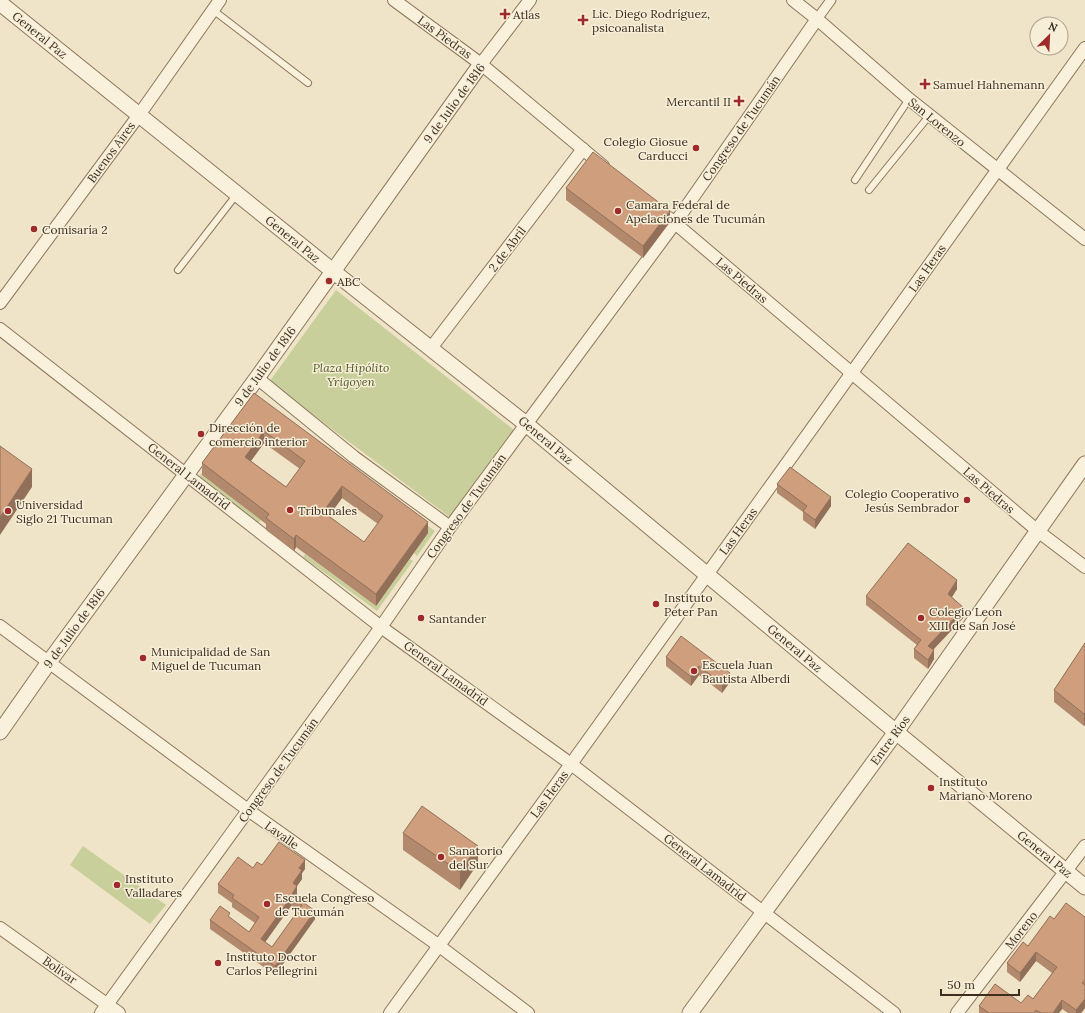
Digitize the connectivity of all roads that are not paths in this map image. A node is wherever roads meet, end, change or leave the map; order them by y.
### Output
1 (394, 0) edge
2 (530, 0) edge
3 (793, 0) edge
4 (831, 0) edge
5 (0, 3) edge
6 (217, 5) edge
7 (817, 19) junction
8 (1085, 48) edge
9 (481, 64) junction
10 (308, 83) dead end
11 (909, 99) junction
12 (139, 115) junction
13 (929, 116) junction
14 (582, 149) junction
15 (997, 170) junction
16 (613, 174) edge
17 (855, 180) dead end
18 (869, 190) dead end
19 (237, 194) junction
20 (656, 208) edge
21 (675, 223) junction
22 (1085, 239) edge
23 (178, 270) dead end
24 (334, 272) junction
25 (0, 303) edge
26 (0, 329) edge
27 (431, 348) junction
28 (852, 373) junction
29 (257, 378) junction
30 (526, 424) junction
31 (1085, 464) edge
32 (186, 474) junction
33 (450, 527) junction
34 (1039, 532) junction
35 (1085, 567) edge
36 (707, 575) junction
37 (0, 626) edge
38 (381, 627) junction
39 (49, 662) junction
40 (0, 732) edge
41 (896, 732) junction
42 (571, 764) junction
43 (248, 810) junction
44 (1085, 846) edge
45 (1066, 871) junction
46 (1085, 886) edge
47 (765, 913) junction
48 (0, 928) edge
49 (438, 945) junction
50 (104, 1009) edge
51 (119, 1013) edge
52 (390, 1013) edge
53 (528, 1013) edge
54 (690, 1013) edge
55 (894, 1013) edge
56 (957, 1013) edge

1 - 9 street, Las Piedras
2 - 9 street, 9 de Julio de 1816
3 - 7 street, San Lorenzo
4 - 7 street, Congreso de Tucumán
5 - 12 street, General Paz
6 - 10 lane
6 - 12 street, Buenos Aires
7 - 11 street, San Lorenzo
7 - 21 street, Congreso de Tucumán
8 - 15 street, Las Heras
9 - 14 street, Las Piedras
9 - 24 street, 9 de Julio de 1816
11 - 13 street, San Lorenzo
11 - 17 lane
12 - 19 street, General Paz
12 - 25 street, Buenos Aires
13 - 15 street, San Lorenzo
13 - 18 lane
14 - 16 street, Las Piedras
14 - 27 street, 2 de Abril
15 - 22 street, San Lorenzo
15 - 28 street, Las Heras
19 - 23 lane
19 - 24 street, General Paz
20 - 21 street, Las Piedras
21 - 28 street, Las Piedras
21 - 30 street, Congreso de Tucumán
24 - 27 street, General Paz
24 - 29 street, 9 de Julio de 1816
26 - 32 street, General Lamadrid
27 - 30 street, General Paz
28 - 34 street, Las Piedras
28 - 36 street, Las Heras
29 - 32 street, 9 de Julio de 1816
29 - 33 street
30 - 33 street, Congreso de Tucumán
30 - 36 street, General Paz
31 - 34 street, Entre Ríos
32 - 38 street, General Lamadrid
32 - 39 street, 9 de Julio de 1816
33 - 38 street, Congreso de Tucumán
34 - 35 street, Las Piedras
34 - 41 street, Entre Ríos
36 - 41 street, General Paz
36 - 42 street, Las Heras
37 - 39 street, Lavalle
38 - 42 street, General Lamadrid
38 - 43 street, Congreso de Tucumán
39 - 40 street, 9 de Julio de 1816
39 - 43 street, Lavalle
41 - 45 street, General Paz
41 - 47 street, Entre Ríos
42 - 47 street, General Lamadrid
42 - 49 street, Las Heras
43 - 49 street, Lavalle
43 - 50 street, Congreso de Tucumán
44 - 45 street, Moreno
45 - 46 street, General Paz
45 - 56 street, Moreno
47 - 54 street, Entre Ríos
47 - 55 street, General Lamadrid
48 - 50 street, Bolívar
49 - 52 street, Las Heras
49 - 53 street, Lavalle
50 - 51 street, Bolívar

